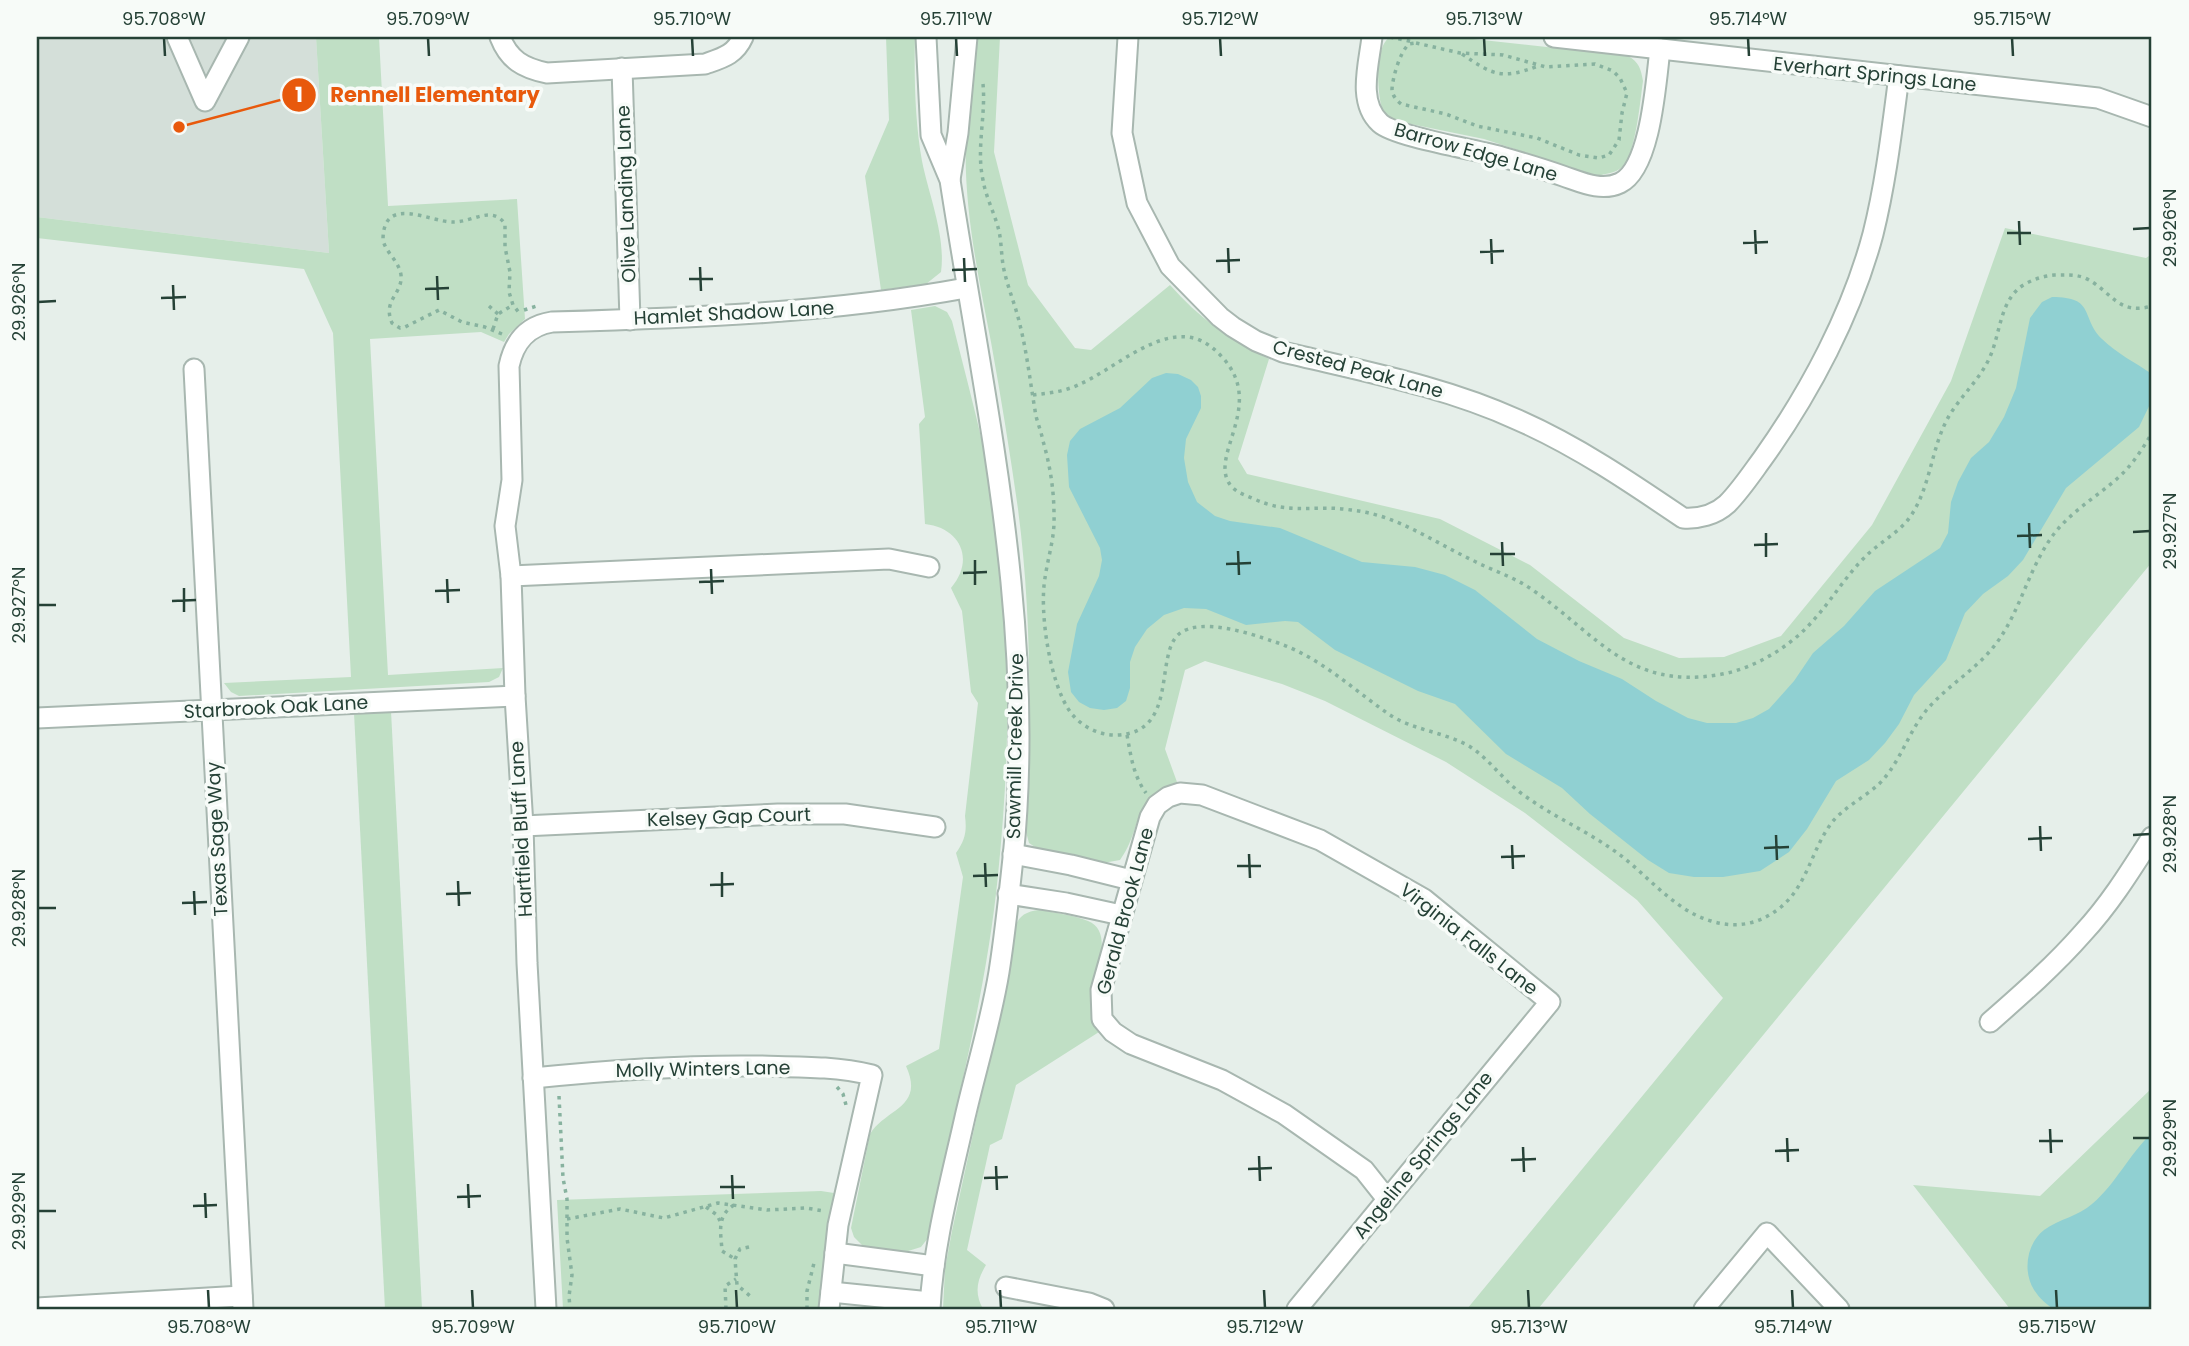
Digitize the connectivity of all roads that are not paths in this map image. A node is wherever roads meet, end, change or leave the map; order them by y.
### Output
1 (177, 37) edge
2 (239, 37) edge
3 (500, 37) edge
4 (926, 37) edge
5 (967, 37) edge
6 (1128, 37) edge
7 (1372, 37) edge
8 (1554, 37) edge
9 (741, 41) edge
10 (1660, 49) junction
11 (622, 68) junction
12 (1899, 76) junction
13 (2152, 117) edge
14 (950, 180) junction
15 (966, 288) junction
16 (630, 320) junction
17 (507, 342) joint
18 (194, 369) dead end
19 (929, 567) dead end
20 (511, 576) junction
21 (515, 695) junction
22 (210, 710) junction
23 (37, 718) edge
24 (1157, 805) joint
25 (523, 826) junction
26 (935, 827) dead end
27 (2152, 837) edge
28 (1013, 855) junction
29 (1132, 880) junction
30 (1009, 894) junction
31 (1121, 915) junction
32 (1550, 1002) joint
33 (1990, 1022) dead end
34 (533, 1078) junction
35 (1387, 1199) junction
36 (835, 1253) junction
37 (934, 1266) junction
38 (1006, 1287) dead end
39 (830, 1300) edge
40 (242, 1303) edge
41 (930, 1306) edge
42 (37, 1307) edge
43 (546, 1309) edge
44 (1104, 1309) edge
45 (1297, 1309) edge
46 (1704, 1309) edge
47 (1839, 1309) edge

1 - 2 street
3 - 11 street
4 - 14 street, Sawmill Creek Drive
5 - 14 street, Sawmill Creek Drive
6 - 12 street, Crested Peak Lane
7 - 10 street, Barrow Edge Lane
8 - 10 street, Everhart Springs Lane
9 - 11 street
10 - 12 street, Everhart Springs Lane
11 - 16 street, Olive Landing Lane
12 - 13 street, Everhart Springs Lane
14 - 15 street, Sawmill Creek Drive
15 - 16 street, Hamlet Shadow Lane
15 - 28 street, Sawmill Creek Drive
16 - 17 street, Hamlet Shadow Lane
17 - 20 street, Hartfield Bluff Lane
18 - 22 street, Texas Sage Way
19 - 20 street
20 - 21 street, Hartfield Bluff Lane
21 - 22 street, Starbrook Oak Lane
21 - 25 street, Hartfield Bluff Lane
22 - 23 street, Starbrook Oak Lane
22 - 40 street, Texas Sage Way
24 - 29 street, Gerald Brook Lane
24 - 32 street, Virginia Falls Lane
25 - 26 street, Kelsey Gap Court
25 - 34 street, Hartfield Bluff Lane
27 - 33 street
28 - 29 street
28 - 30 street, Sawmill Creek Drive
29 - 31 street, Gerald Brook Lane
30 - 31 street
30 - 37 street, Sawmill Creek Drive
31 - 35 street, Gerald Brook Lane
32 - 35 street, Angeline Springs Lane
34 - 36 street, Molly Winters Lane
34 - 43 street, Hartfield Bluff Lane
35 - 45 street, Angeline Springs Lane
36 - 37 street
36 - 39 street
37 - 41 street, Sawmill Creek Drive
38 - 44 street
39 - 41 street
40 - 42 street
46 - 47 street

